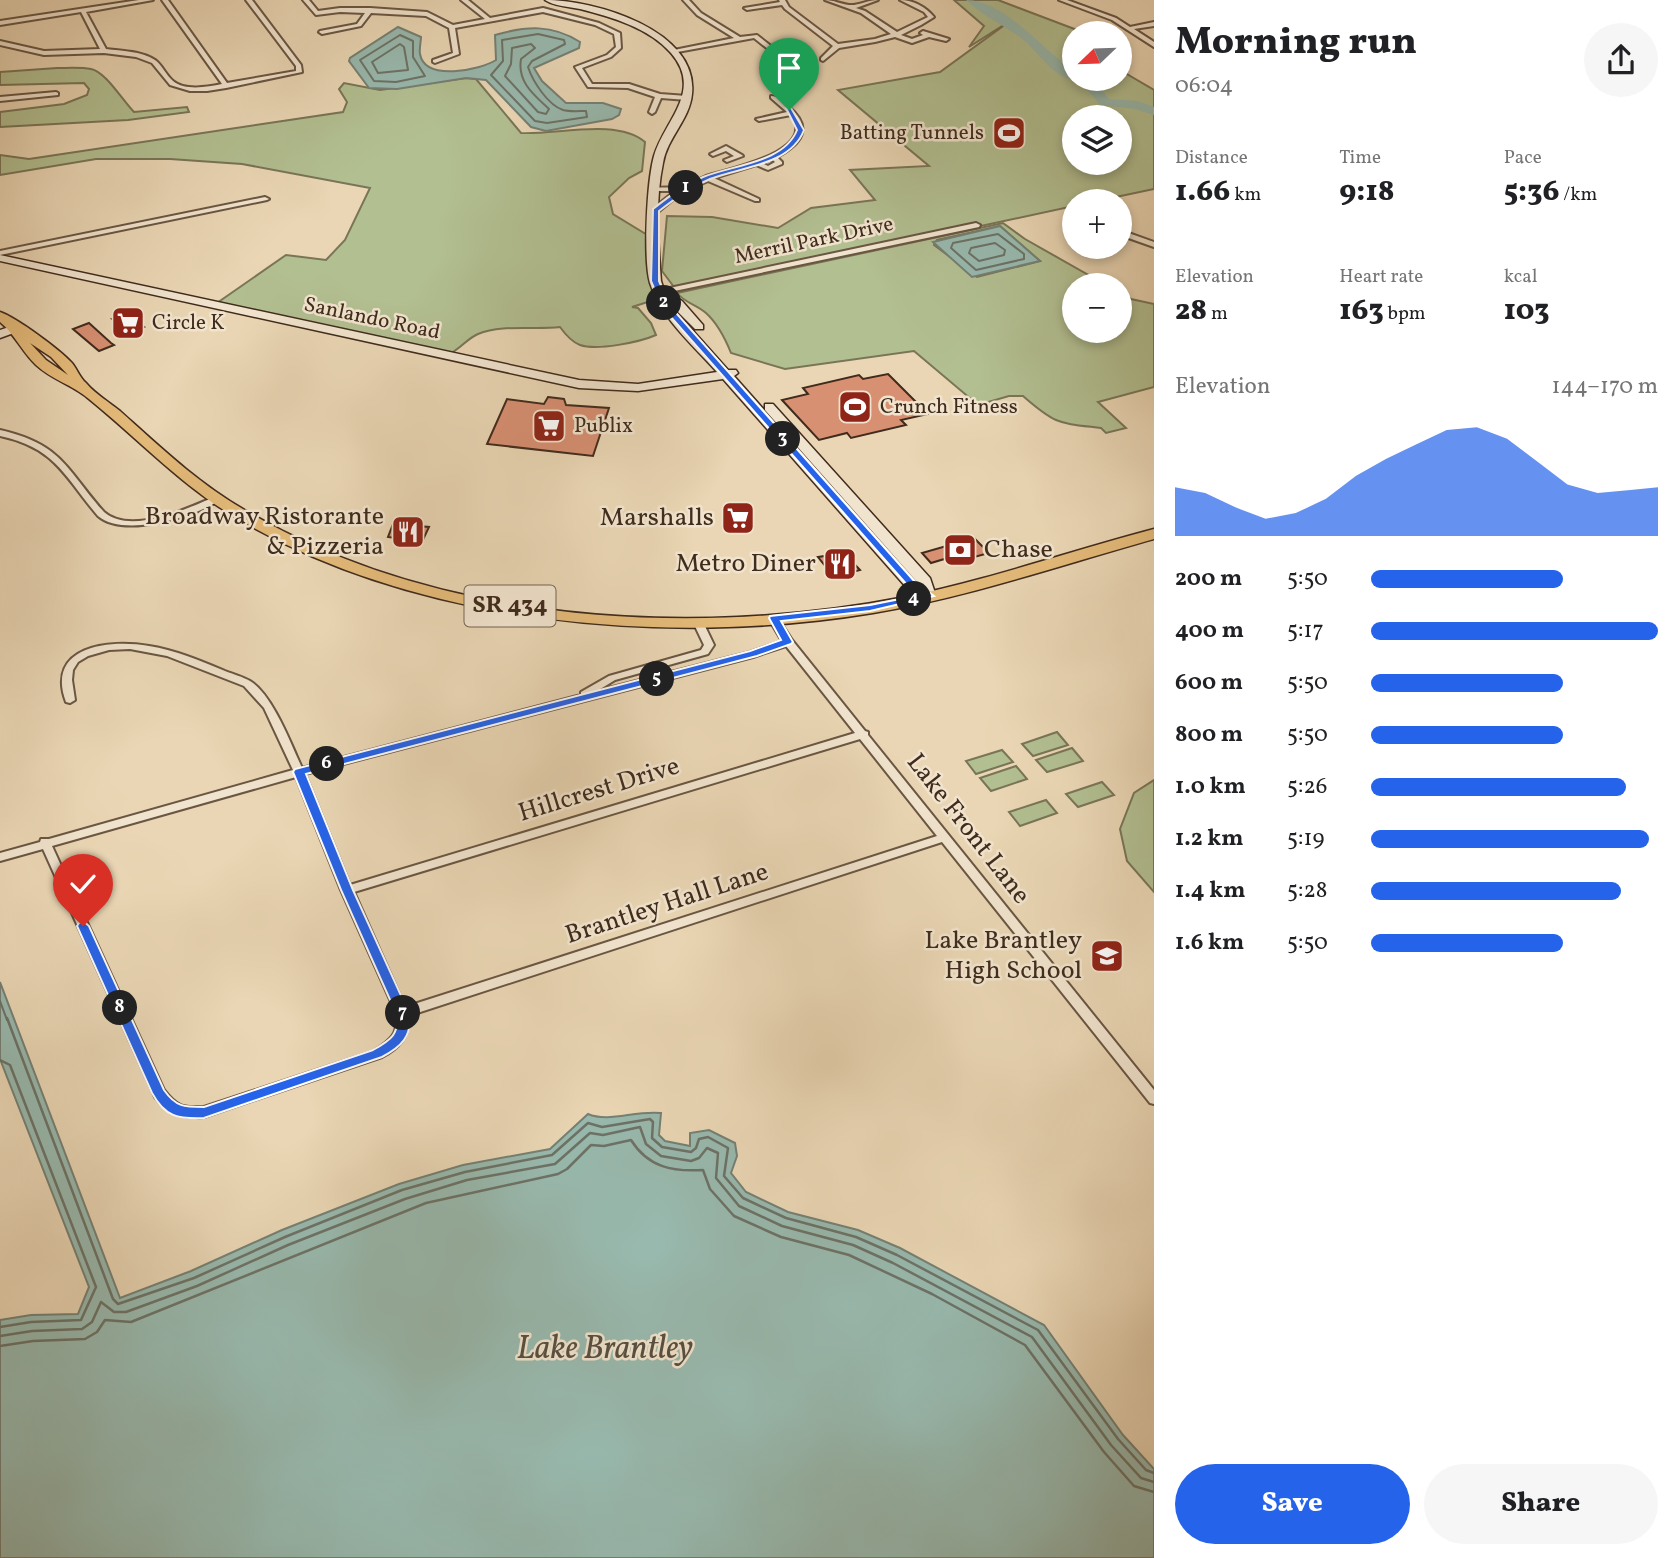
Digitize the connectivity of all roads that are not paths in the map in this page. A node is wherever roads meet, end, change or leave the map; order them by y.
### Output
1 (150, 0) edge
2 (165, 0) edge
3 (248, 0) edge
4 (306, 0) edge
5 (396, 0) edge
6 (464, 0) edge
7 (549, 0) edge
8 (686, 0) edge
9 (828, 0) edge
10 (875, 0) edge
11 (904, 0) edge
12 (1062, 0) edge
13 (783, 1) edge
14 (852, 7) junction
15 (747, 8) dead end
16 (370, 10) junction
17 (83, 11) junction
18 (394, 11) junction
19 (616, 17) junction
20 (488, 19) junction
21 (1117, 21) edge
22 (0, 23) edge
23 (597, 24) junction
24 (1154, 24) edge
25 (452, 27) junction
26 (1132, 28) edge
27 (1132, 29) edge
28 (910, 30) junction
29 (322, 32) dead end
30 (928, 35) junction
31 (898, 36) junction
32 (739, 39) junction
33 (946, 40) dead end
34 (0, 43) edge
35 (1154, 45) edge
36 (837, 46) junction
37 (104, 51) junction
38 (674, 52) junction
39 (823, 59) dead end
40 (435, 61) dead end
41 (781, 79) dead end
42 (226, 86) junction
43 (56, 94) dead end
44 (659, 96) junction
45 (773, 97) dead end
46 (687, 98) junction
47 (0, 99) edge
48 (652, 112) dead end
49 (791, 113) junction
50 (759, 118) dead end
51 (727, 160) junction
52 (742, 167) junction
53 (708, 178) junction
54 (655, 189) junction
55 (682, 189) junction
56 (265, 200) dead end
57 (757, 200) dead end
58 (655, 210) junction
59 (976, 225) dead end
60 (1132, 237) edge
61 (1154, 245) edge
62 (0, 256) edge
63 (660, 292) junction
64 (0, 316) edge
65 (15, 329) junction
66 (0, 334) edge
67 (732, 373) junction
68 (0, 433) edge
69 (217, 499) junction
70 (1154, 534) edge
71 (929, 596) junction
72 (774, 618) junction
73 (698, 622) junction
74 (788, 642) junction
75 (580, 697) junction
76 (70, 700) dead end
77 (864, 734) junction
78 (299, 772) junction
79 (945, 837) junction
80 (45, 842) junction
81 (0, 857) edge
82 (347, 890) junction
83 (402, 1013) junction
84 (1154, 1099) edge

1 - 17 street
2 - 42 street
3 - 42 street
4 - 16 street
5 - 18 street
6 - 20 street
7 - 19 street
8 - 32 street
9 - 14 street
10 - 14 street
11 - 28 street
12 - 21 street
13 - 15 street
13 - 36 street
14 - 31 street
16 - 18 street
16 - 29 street
17 - 22 street
17 - 37 street
18 - 25 street
19 - 23 street
19 - 38 street
20 - 23 street
20 - 25 street
23 - 44 street
24 - 26 street
25 - 40 street
27 - 35 street
28 - 30 street
28 - 31 street
30 - 31 street
30 - 33 street
31 - 36 street
32 - 38 street
32 - 41 street
34 - 37 street
36 - 39 street
37 - 42 street
38 - 46 street
43 - 47 street
44 - 46 street
44 - 48 street
45 - 49 street
46 - 54 street
49 - 50 street
49 - 52 street
51 - 51 street
51 - 52 street
52 - 53 street
53 - 55 street
53 - 57 street
54 - 55 street
54 - 58 street
55 - 58 street
56 - 62 street
58 - 63 street
59 - 63 street, Merril Park Drive
60 - 61 street
62 - 67 street, Sanlando Road
63 - 67 street
64 - 65 main road, SR 434
65 - 66 street
65 - 69 main road, SR 434
67 - 71 street
68 - 69 street
69 - 73 main road, SR 434
70 - 71 main road, SR 434
71 - 72 main road, SR 434
72 - 73 main road, SR 434
72 - 74 street, Lake Front Lane
73 - 75 street
74 - 75 street
74 - 77 street, Lake Front Lane
75 - 78 street
76 - 78 street
77 - 79 street, Lake Front Lane
77 - 82 street, Hillcrest Drive
78 - 80 street
78 - 82 street
79 - 83 street, Brantley Hall Lane
79 - 84 street, Lake Front Lane
80 - 81 street
80 - 83 street
82 - 83 street

